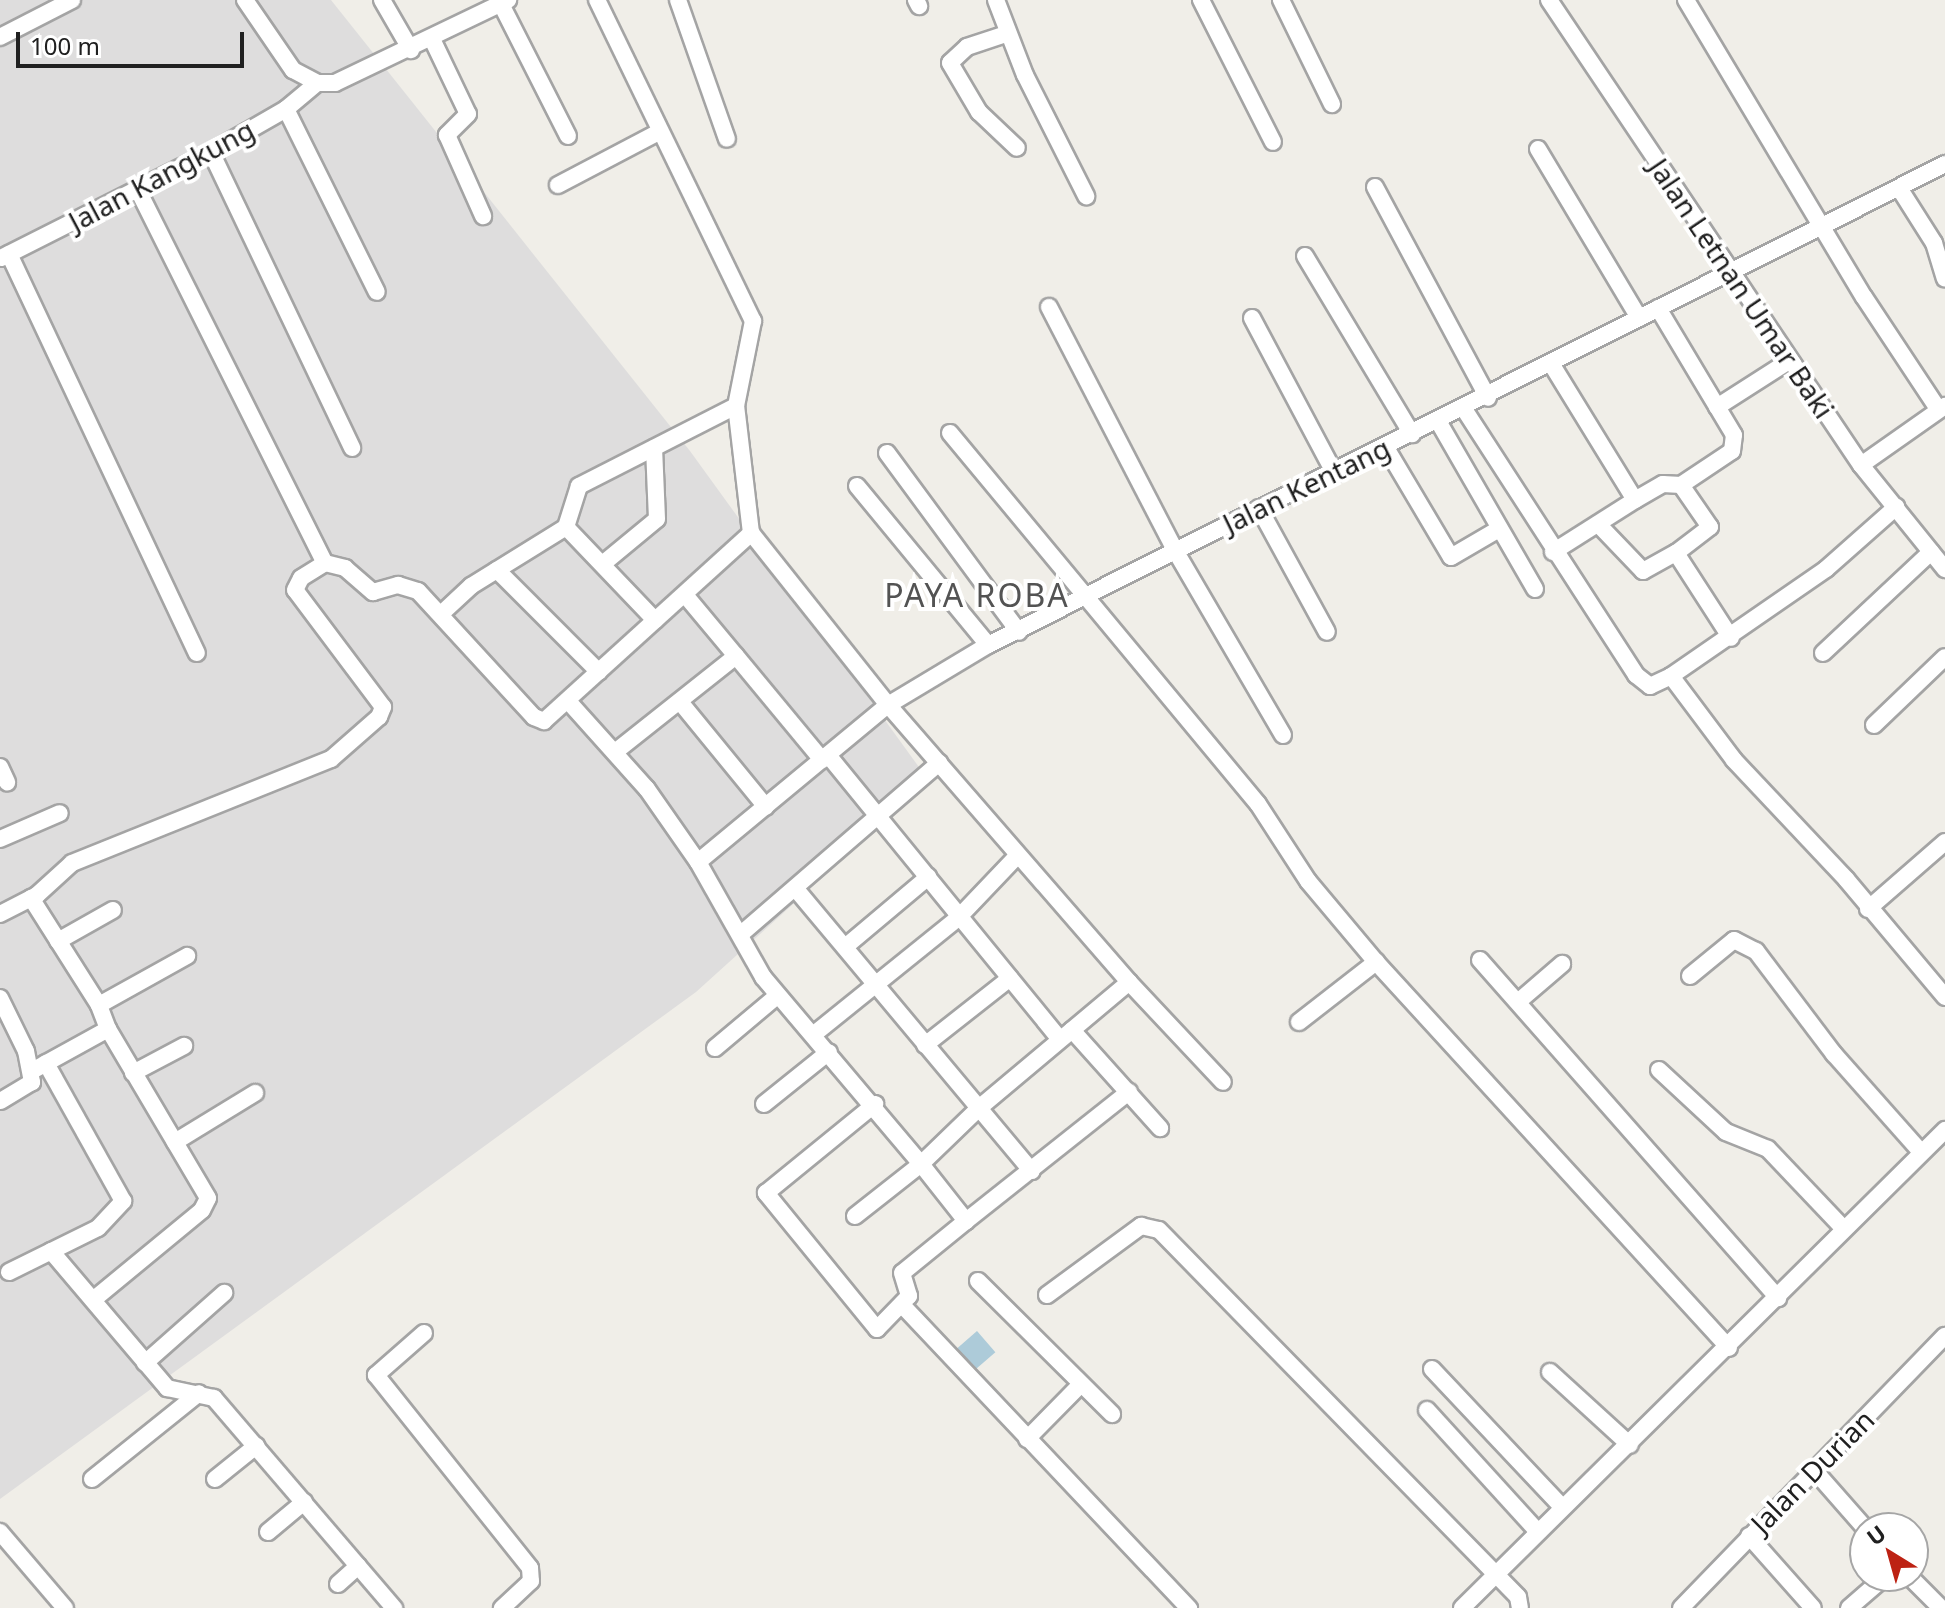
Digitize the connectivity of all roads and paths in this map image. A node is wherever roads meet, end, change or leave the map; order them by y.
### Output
1 (72, 0) edge
2 (245, 0) edge
3 (382, 0) edge
4 (597, 0) edge
5 (678, 0) edge
6 (996, 0) edge
7 (1201, 0) edge
8 (1281, 0) edge
9 (1686, 0) edge
10 (505, 2) edge
11 (1556, 2) edge
12 (1006, 34) junction
13 (0, 37) edge
14 (432, 39) junction
15 (411, 50) junction
16 (317, 83) junction
17 (1332, 104) dead end
18 (286, 109) junction
19 (659, 132) junction
20 (568, 136) dead end
21 (727, 139) dead end
22 (1273, 142) dead end
23 (1017, 148) dead end
24 (1538, 149) dead end
25 (211, 152) junction
26 (1945, 164) edge
27 (558, 185) dead end
28 (1375, 187) dead end
29 (138, 190) junction
30 (1901, 191) junction
31 (1086, 196) dead end
32 (483, 216) dead end
33 (1823, 223) junction
34 (4, 256) edge
35 (1305, 256) dead end
36 (1728, 270) junction
37 (1945, 278) edge
38 (377, 292) dead end
39 (1049, 307) dead end
40 (1658, 308) junction
41 (1252, 318) dead end
42 (1639, 318) junction
43 (1789, 361) junction
44 (1552, 365) junction
45 (1488, 398) junction
46 (736, 406) junction
47 (1717, 407) junction
48 (1942, 408) edge
49 (1464, 409) junction
50 (1438, 421) junction
51 (950, 433) dead end
52 (1412, 434) junction
53 (1385, 446) junction
54 (352, 448) dead end
55 (654, 448) junction
56 (887, 453) dead end
57 (1861, 465) junction
58 (1335, 474) junction
59 (1681, 485) junction
60 (857, 486) dead end
61 (1635, 500) junction
62 (1896, 507) junction
63 (1259, 508) junction
64 (1598, 524) junction
65 (566, 527) junction
66 (1499, 529) junction
67 (751, 533) junction
68 (1176, 552) junction
69 (1553, 552) junction
70 (1931, 552) junction
71 (1676, 553) junction
72 (605, 562) junction
73 (325, 563) junction
74 (1945, 569) edge
75 (497, 570) junction
76 (1535, 589) dead end
77 (1083, 595) junction
78 (686, 596) junction
79 (441, 614) junction
80 (655, 620) junction
81 (1019, 632) junction
82 (1327, 632) dead end
83 (1731, 638) junction
84 (988, 645) junction
85 (197, 653) dead end
86 (1823, 653) dead end
87 (736, 656) junction
88 (1945, 657) edge
89 (599, 672) junction
90 (1671, 676) junction
91 (568, 701) junction
92 (681, 703) junction
93 (888, 705) junction
94 (1874, 725) dead end
95 (1283, 735) dead end
96 (615, 752) junction
97 (825, 758) junction
98 (939, 763) junction
99 (766, 807) junction
100 (60, 813) dead end
101 (880, 816) junction
102 (0, 839) edge
103 (1945, 842) edge
104 (1018, 855) junction
105 (698, 862) junction
106 (928, 877) junction
107 (795, 888) junction
108 (31, 898) junction
109 (1868, 909) junction
110 (113, 910) dead end
111 (0, 914) edge
112 (958, 918) junction
113 (741, 934) junction
114 (58, 941) junction
115 (845, 947) junction
116 (187, 956) dead end
117 (1480, 960) dead end
118 (1376, 962) junction
119 (1562, 964) dead end
120 (1690, 976) dead end
121 (1010, 978) junction
122 (1129, 982) junction
123 (875, 985) junction
124 (777, 996) junction
125 (1945, 997) edge
126 (1519, 1001) junction
127 (1, 1003) edge
128 (99, 1005) junction
129 (1299, 1022) dead end
130 (108, 1029) junction
131 (1066, 1034) junction
132 (813, 1035) junction
133 (925, 1045) junction
134 (184, 1046) dead end
135 (715, 1048) dead end
136 (829, 1052) junction
137 (39, 1067) junction
138 (1659, 1070) dead end
139 (133, 1073) junction
140 (1223, 1082) dead end
141 (1129, 1092) junction
142 (255, 1093) dead end
143 (0, 1101) edge
144 (764, 1104) dead end
145 (875, 1104) junction
146 (979, 1108) junction
147 (1160, 1128) dead end
148 (1945, 1130) edge
149 (175, 1142) junction
150 (1920, 1151) junction
151 (921, 1164) junction
152 (1032, 1171) junction
153 (855, 1216) dead end
154 (966, 1221) junction
155 (1844, 1229) junction
156 (51, 1251) junction
157 (9, 1272) dead end
158 (978, 1281) dead end
159 (224, 1293) dead end
160 (1047, 1295) dead end
161 (1778, 1298) junction
162 (93, 1300) junction
163 (904, 1307) junction
164 (424, 1333) dead end
165 (1944, 1340) edge
166 (1729, 1348) junction
167 (145, 1363) junction
168 (1432, 1369) dead end
169 (1550, 1372) dead end
170 (1081, 1384) junction
171 (199, 1393) junction
172 (1427, 1410) dead end
173 (1112, 1414) dead end
174 (1027, 1439) junction
175 (1630, 1445) junction
176 (256, 1446) junction
177 (1814, 1470) junction
178 (92, 1479) dead end
179 (215, 1479) dead end
180 (304, 1502) junction
181 (1561, 1506) junction
182 (1851, 1512) edge
183 (0, 1532) edge
184 (268, 1532) dead end
185 (1538, 1532) junction
186 (1749, 1536) junction
187 (358, 1566) junction
188 (1496, 1574) junction
189 (338, 1584) dead end
190 (1868, 1592) edge
191 (1925, 1592) edge
192 (65, 1608) edge
193 (394, 1608) edge
194 (502, 1608) edge
195 (1189, 1608) edge
196 (1462, 1608) edge
197 (1520, 1608) edge
198 (1681, 1608) edge
199 (1813, 1608) edge
200 (1849, 1608) edge
201 (1941, 1608) edge

1 - 13 street
2 - 16 street
3 - 15 street
4 - 19 street
5 - 21 street
6 - 12 street
7 - 22 street
8 - 17 street
9 - 33 street
10 - 14 street
10 - 20 street
11 - 36 street, Jalan Letnan Umar Baki
12 - 23 street
12 - 31 street
14 - 15 street
14 - 32 street
15 - 16 street
16 - 18 street, Jalan Kangkung
18 - 25 street, Jalan Kangkung
18 - 38 street
19 - 27 street
19 - 46 street
24 - 42 street
25 - 29 street, Jalan Kangkung
25 - 54 street
26 - 30 street, Jalan Kentang
28 - 45 street
29 - 34 street, Jalan Kangkung
29 - 73 street
30 - 33 street, Jalan Kentang
30 - 37 street
33 - 36 street, Jalan Kentang
33 - 48 street
34 - 85 street
35 - 52 street
36 - 40 street, Jalan Kentang
36 - 43 street, Jalan Letnan Umar Baki
39 - 68 street
40 - 42 street, Jalan Kentang
40 - 47 street
41 - 58 street
42 - 44 street, Jalan Kentang
43 - 47 street
43 - 57 street, Jalan Letnan Umar Baki
44 - 45 street, Jalan Kentang
44 - 61 street
45 - 49 street, Jalan Kentang
46 - 55 street
46 - 67 street
47 - 59 street
48 - 57 street
49 - 50 street, Jalan Kentang
49 - 69 street
50 - 52 street, Jalan Kentang
50 - 66 street
51 - 77 street
52 - 53 street, Jalan Kentang
53 - 58 street, Jalan Kentang
53 - 66 street
55 - 65 street
55 - 72 street
56 - 81 street
57 - 62 street, Jalan Letnan Umar Baki
58 - 63 street, Jalan Kentang
59 - 61 street
59 - 71 street
60 - 84 street
61 - 64 street
62 - 70 street, Jalan Letnan Umar Baki
62 - 83 street
63 - 68 street, Jalan Kentang
63 - 82 street
64 - 69 street
64 - 71 street
65 - 72 street
65 - 75 street
66 - 76 street
67 - 78 street
67 - 93 street
68 - 77 street, Jalan Kentang
68 - 95 street
69 - 90 street
70 - 74 street, Jalan Letnan Umar Baki
70 - 86 street
71 - 83 street
72 - 80 street
73 - 79 street
73 - 108 street
75 - 79 street
75 - 89 street
77 - 81 street, Jalan Kentang
77 - 118 street
78 - 80 street
78 - 87 street
79 - 91 street
80 - 89 street
81 - 84 street, Jalan Kentang
83 - 90 street
84 - 93 street, Jalan Kentang
87 - 92 street
87 - 97 street
88 - 94 street
89 - 91 street
90 - 109 street
91 - 96 street
92 - 96 street
92 - 99 street
93 - 97 street, Jalan Kentang
93 - 98 street
96 - 105 street
97 - 99 street, Jalan Kentang
97 - 101 street
98 - 101 street
98 - 104 street
99 - 105 street, Jalan Kentang
100 - 102 street
101 - 106 street
101 - 107 street
103 - 109 street
104 - 112 street
104 - 122 street
105 - 113 street
106 - 112 street
106 - 115 street
107 - 113 street
107 - 115 street
108 - 111 street
108 - 114 street
109 - 125 street
110 - 114 street
112 - 121 street
112 - 123 street
113 - 124 street
114 - 128 street
115 - 123 street
116 - 128 street
117 - 126 street
118 - 129 street
118 - 166 street
119 - 126 street
120 - 150 street
121 - 131 street
121 - 133 street
122 - 131 street
122 - 140 street
123 - 132 street
123 - 133 street
124 - 132 street
124 - 135 street
126 - 161 street
127 - 137 street
128 - 130 street
130 - 137 street
130 - 139 street
131 - 141 street
131 - 146 street
132 - 136 street
133 - 146 street
134 - 139 street
136 - 144 street
136 - 145 street
137 - 143 street
137 - 156 street
138 - 155 street
139 - 149 street
141 - 147 street
141 - 152 street
142 - 149 street
145 - 151 street
145 - 163 street
146 - 151 street
146 - 152 street
148 - 150 street
149 - 162 street
150 - 155 street
151 - 153 street
151 - 154 street
152 - 154 street
154 - 163 street
155 - 161 street
156 - 157 street
156 - 162 street
158 - 170 street
159 - 167 street
160 - 188 street
161 - 166 street
162 - 167 street
163 - 174 street
164 - 194 street
165 - 177 street, Jalan Durian
166 - 175 street
167 - 171 street
168 - 181 street
169 - 175 street
170 - 173 street
170 - 174 street
171 - 176 street
171 - 178 street
172 - 185 street
174 - 195 street
175 - 181 street
176 - 179 street
176 - 180 street
177 - 182 street
177 - 186 street, Jalan Durian
180 - 184 street
180 - 187 street
181 - 185 street
183 - 192 street
185 - 188 street
186 - 198 street, Jalan Durian
186 - 199 street
187 - 189 street
187 - 193 street
188 - 196 street
188 - 197 street
190 - 200 street
191 - 201 street

